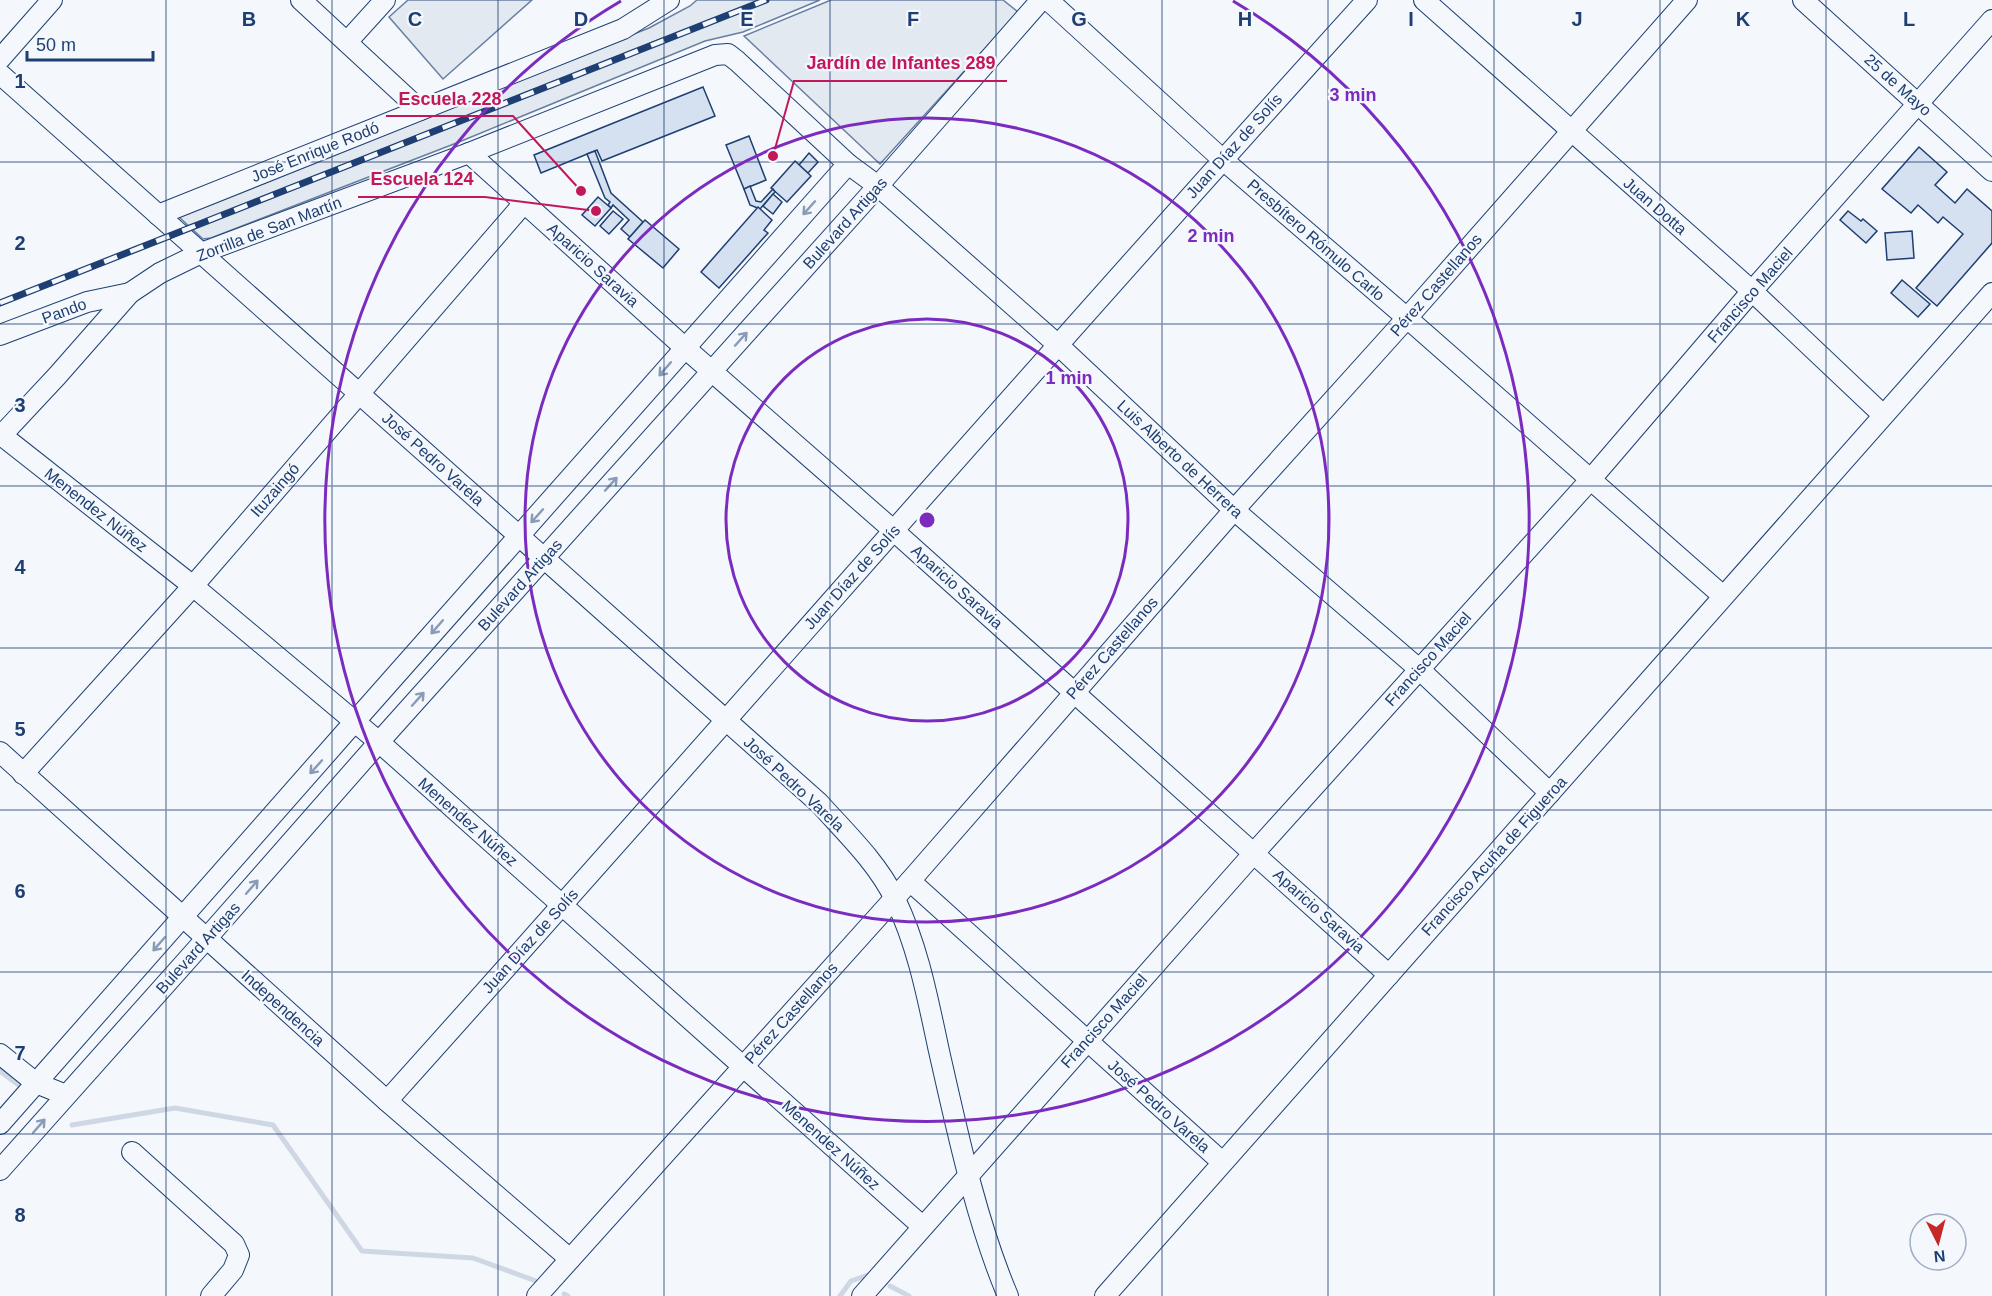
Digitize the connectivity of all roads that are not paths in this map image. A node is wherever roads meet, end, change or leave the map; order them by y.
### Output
1 (52, 0) edge
2 (301, 0) edge
3 (385, 0) edge
4 (669, 0) edge
5 (1041, 0) edge
6 (1047, 0) edge
7 (1367, 0) edge
8 (1424, 0) edge
9 (1688, 0) edge
10 (1803, 0) edge
11 (1992, 20) edge
12 (347, 42) junction
13 (728, 54) joint
14 (0, 59) edge
15 (0, 74) edge
16 (1918, 103) junction
17 (420, 110) junction
18 (1571, 132) junction
19 (469, 153) junction
20 (1222, 159) junction
21 (848, 164) junction
22 (1992, 171) edge
23 (878, 186) junction
24 (524, 203) junction
25 (158, 215) junction
26 (201, 253) junction
27 (1752, 291) junction
28 (130, 293) junction
29 (1992, 293) edge
30 (1407, 318) junction
31 (0, 335) edge
32 (1057, 344) junction
33 (684, 347) junction
34 (712, 372) junction
35 (359, 392) junction
36 (1883, 415) junction
37 (0, 436) edge
38 (1591, 479) junction
39 (564, 486) junction
40 (588, 510) junction
41 (1234, 510) junction
42 (893, 530) junction
43 (518, 536) junction
44 (543, 559) junction
45 (193, 586) junction
46 (468, 591) junction
47 (1723, 596) junction
48 (494, 614) junction
49 (1419, 669) junction
50 (1074, 692) junction
51 (725, 720) junction
52 (355, 723) junction
53 (379, 742) junction
54 (0, 752) edge
55 (23, 774) junction
56 (1550, 793) junction
57 (1254, 853) junction
58 (910, 881) junction
59 (894, 898) junction
60 (563, 905) junction
61 (182, 918) junction
62 (206, 939) junction
63 (1389, 975) junction
64 (1087, 1041) junction
65 (0, 1054) edge
66 (743, 1066) junction
67 (36, 1083) junction
68 (66, 1095) junction
69 (387, 1101) junction
70 (0, 1124) edge
71 (132, 1152) dead end
72 (1222, 1162) junction
73 (0, 1170) edge
74 (969, 1175) junction
75 (922, 1226) junction
76 (570, 1259) junction
77 (211, 1296) edge
78 (537, 1296) edge
79 (862, 1296) edge
80 (1008, 1296) edge
81 (1105, 1296) edge

1 - 14 street
2 - 12 street
3 - 12 street
4 - 17 street, José Enrique Rodó
5 - 23 street, Bulevard Artigas
6 - 20 street, Presbítero Rómulo Carlo
7 - 20 street, Juan Díaz de Solís
8 - 18 street, Juan Dotta
9 - 18 street, Pérez Castellanos
10 - 16 street, 25 de Mayo
11 - 16 street, Francisco Maciel
12 - 17 street
13 - 19 street, Zorrilla de San Martín
13 - 21 street, Luis Alberto de Herrera
15 - 25 street, José Pedro Varela
16 - 22 street, 25 de Mayo
16 - 27 street, Francisco Maciel
17 - 25 street, José Enrique Rodó
18 - 27 street, Juan Dotta
18 - 30 street, Pérez Castellanos
19 - 24 street, Aparicio Saravia
19 - 26 street, Zorrilla de San Martín
20 - 30 street, Presbítero Rómulo Carlo
20 - 32 street, Juan Díaz de Solís
21 - 23 street, Luis Alberto de Herrera
21 -> 33 street, Bulevard Artigas
23 - 32 street, Luis Alberto de Herrera
34 -> 23 street, Bulevard Artigas
24 - 33 street, Aparicio Saravia
24 - 35 street, Ituzaingó
25 - 26 street, José Pedro Varela
26 - 28 street, Zorrilla de San Martín
26 - 35 street, José Pedro Varela
27 - 36 street, Juan Dotta
27 - 38 street, Francisco Maciel
28 - 31 street, Pando
28 - 37 street, Zorrilla de San Martín
29 - 36 street, Francisco Acuña de Figueroa
30 - 38 street, Presbítero Rómulo Carlo
30 - 41 street, Pérez Castellanos
32 - 41 street, Luis Alberto de Herrera
32 - 42 street, Juan Díaz de Solís
33 - 34 street, Aparicio Saravia
33 -> 39 street, Bulevard Artigas
40 -> 34 street, Bulevard Artigas
34 - 42 street, Aparicio Saravia
35 - 43 street, José Pedro Varela
35 - 45 street, Ituzaingó
36 - 47 street, Francisco Acuña de Figueroa
37 - 45 street, Menendez Núñez
38 - 47 street, Presbítero Rómulo Carlo
38 - 49 street, Francisco Maciel
39 - 40 street
39 -> 43 street, Bulevard Artigas
40 - 44 street, Bulevard Artigas
41 - 49 street, Luis Alberto de Herrera
41 - 50 street, Pérez Castellanos
42 - 50 street, Aparicio Saravia
42 - 51 street, Juan Díaz de Solís
43 - 44 street, José Pedro Varela
43 - 46 street, Bulevard Artigas
44 - 48 street, Bulevard Artigas
44 - 51 street, José Pedro Varela
45 - 52 street, Menendez Núñez
45 - 55 street, Ituzaingó
46 - 48 street
46 -> 52 street, Bulevard Artigas
47 - 56 street, Francisco Acuña de Figueroa
53 -> 48 street, Bulevard Artigas
49 - 56 street, Luis Alberto de Herrera
49 - 57 street, Francisco Maciel
50 - 57 street, Aparicio Saravia
50 - 58 street, Pérez Castellanos
51 - 59 street, José Pedro Varela
51 - 60 street, Juan Díaz de Solís
52 - 53 street, Menendez Núñez
52 -> 61 street, Bulevard Artigas
53 - 60 street, Menendez Núñez
62 -> 53 street, Bulevard Artigas
54 - 55 street, Independencia
55 - 61 street, Independencia
56 - 63 street, Francisco Acuña de Figueroa
57 - 63 street, Aparicio Saravia
57 - 64 street, Francisco Maciel
58 - 59 street, Pérez Castellanos
58 - 64 street, José Pedro Varela
59 - 66 street, Pérez Castellanos
59 - 74 street, José Pedro Varela
60 - 66 street, Menendez Núñez
60 - 69 street, Juan Díaz de Solís
61 - 62 street, Independencia
61 -> 67 street, Bulevard Artigas
62 - 68 street, Bulevard Artigas
62 - 69 street, Independencia
63 - 72 street, Francisco Acuña de Figueroa
64 - 72 street, José Pedro Varela
64 - 74 street, Francisco Maciel
65 - 67 street
66 - 75 street, Menendez Núñez
66 - 76 street, Pérez Castellanos
67 - 68 street
67 - 70 street, Bulevard Artigas
73 -> 68 street, Bulevard Artigas
69 - 76 street, Independencia
71 - 77 street
72 - 81 street, Francisco Acuña de Figueroa
74 - 75 street, Francisco Maciel
74 - 80 street, José Pedro Varela
75 - 79 street, Francisco Maciel
76 - 78 street, Pérez Castellanos

